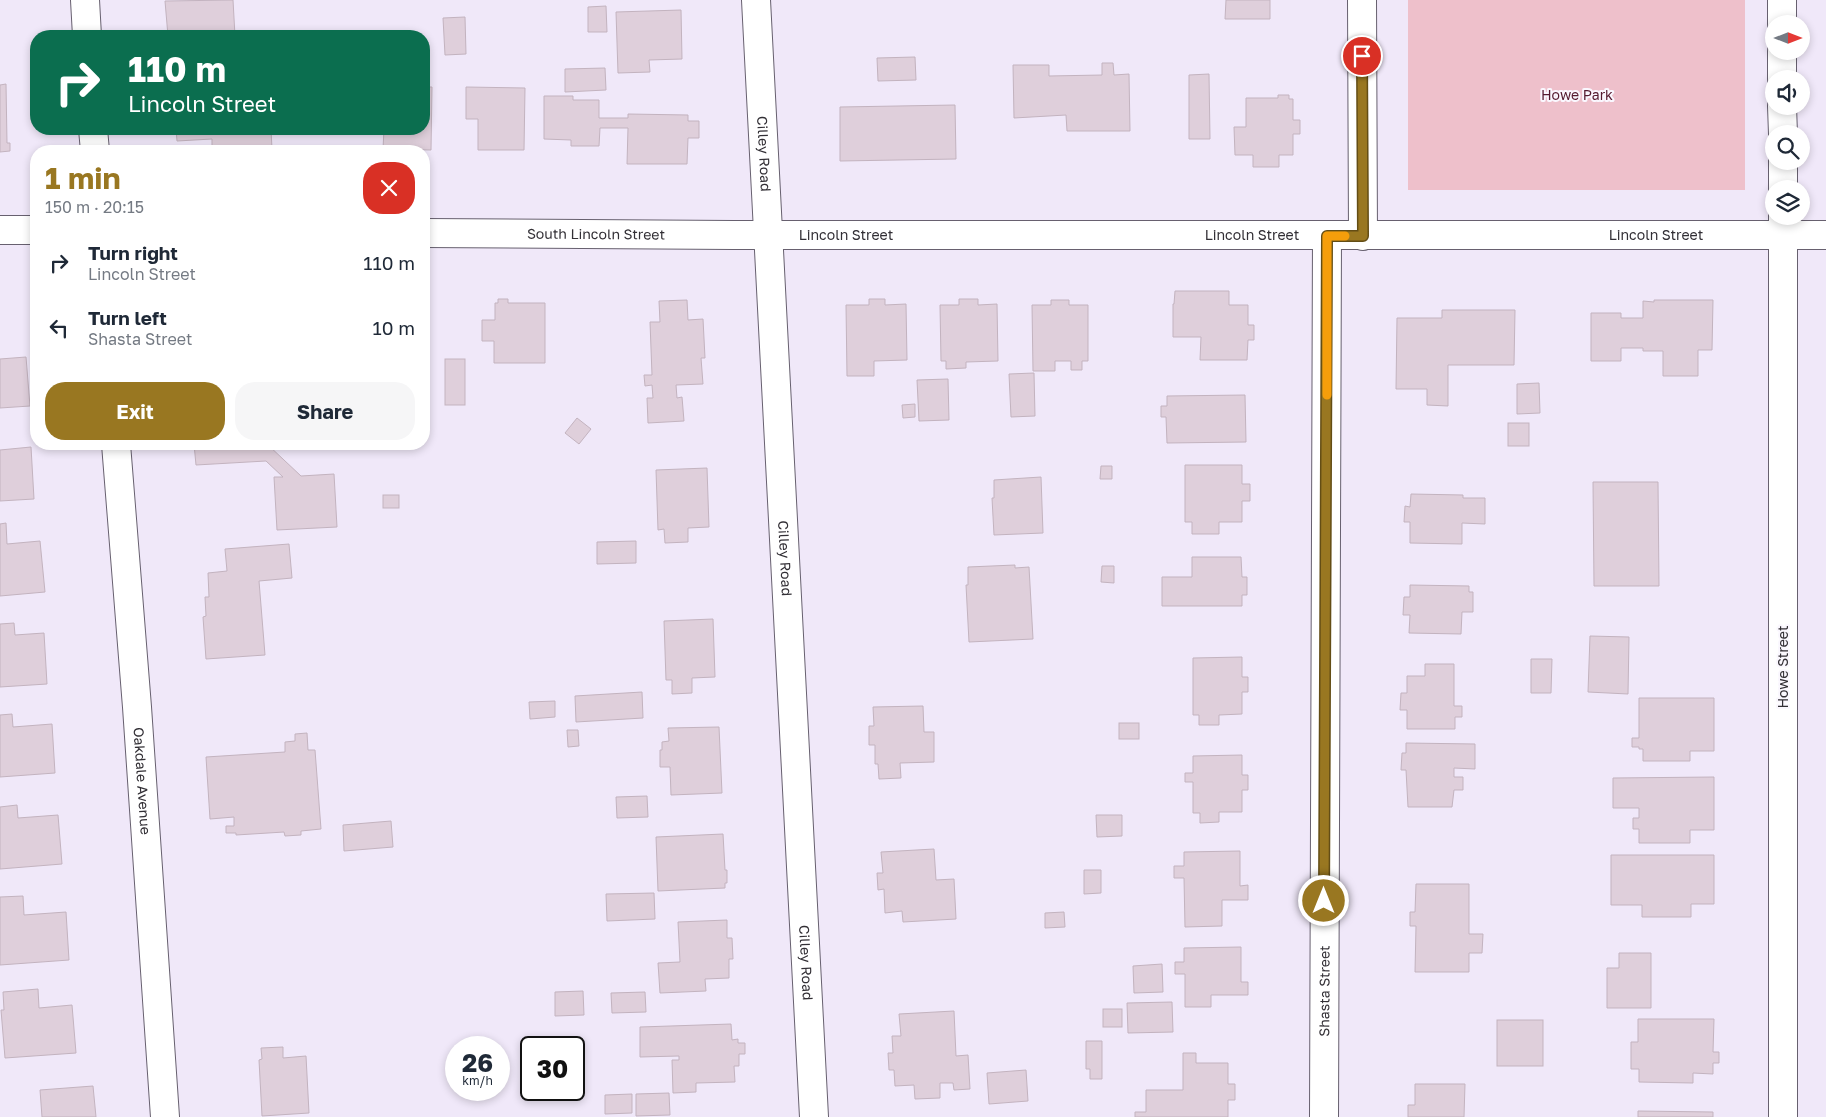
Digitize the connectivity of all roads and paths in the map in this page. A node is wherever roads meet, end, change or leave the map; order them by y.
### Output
1 (85, 0) edge
2 (756, 0) edge
3 (1362, 0) edge
4 (1782, 0) edge
5 (1782, 15) edge
6 (88, 30) edge
7 (1783, 226) edge
8 (0, 230) edge
9 (30, 230) edge
10 (430, 233) edge
11 (768, 235) junction
12 (1826, 235) edge
13 (1327, 236) junction
14 (1363, 236) junction
15 (116, 450) edge
16 (165, 1117) edge
17 (814, 1117) edge
18 (1324, 1117) edge
19 (1783, 1117) edge

1 - 6 street
2 - 11 street, Cilley Road
3 - 14 street
4 - 5 street
7 - 12 street, Lincoln Street
7 - 14 street, Lincoln Street
7 - 19 street, Howe Street
8 - 9 street
10 - 11 street, South Lincoln Street
11 - 13 street, Lincoln Street
11 - 17 street, Cilley Road
13 - 14 street, Lincoln Street
13 - 18 street, Shasta Street
15 - 16 street, Oakdale Avenue

